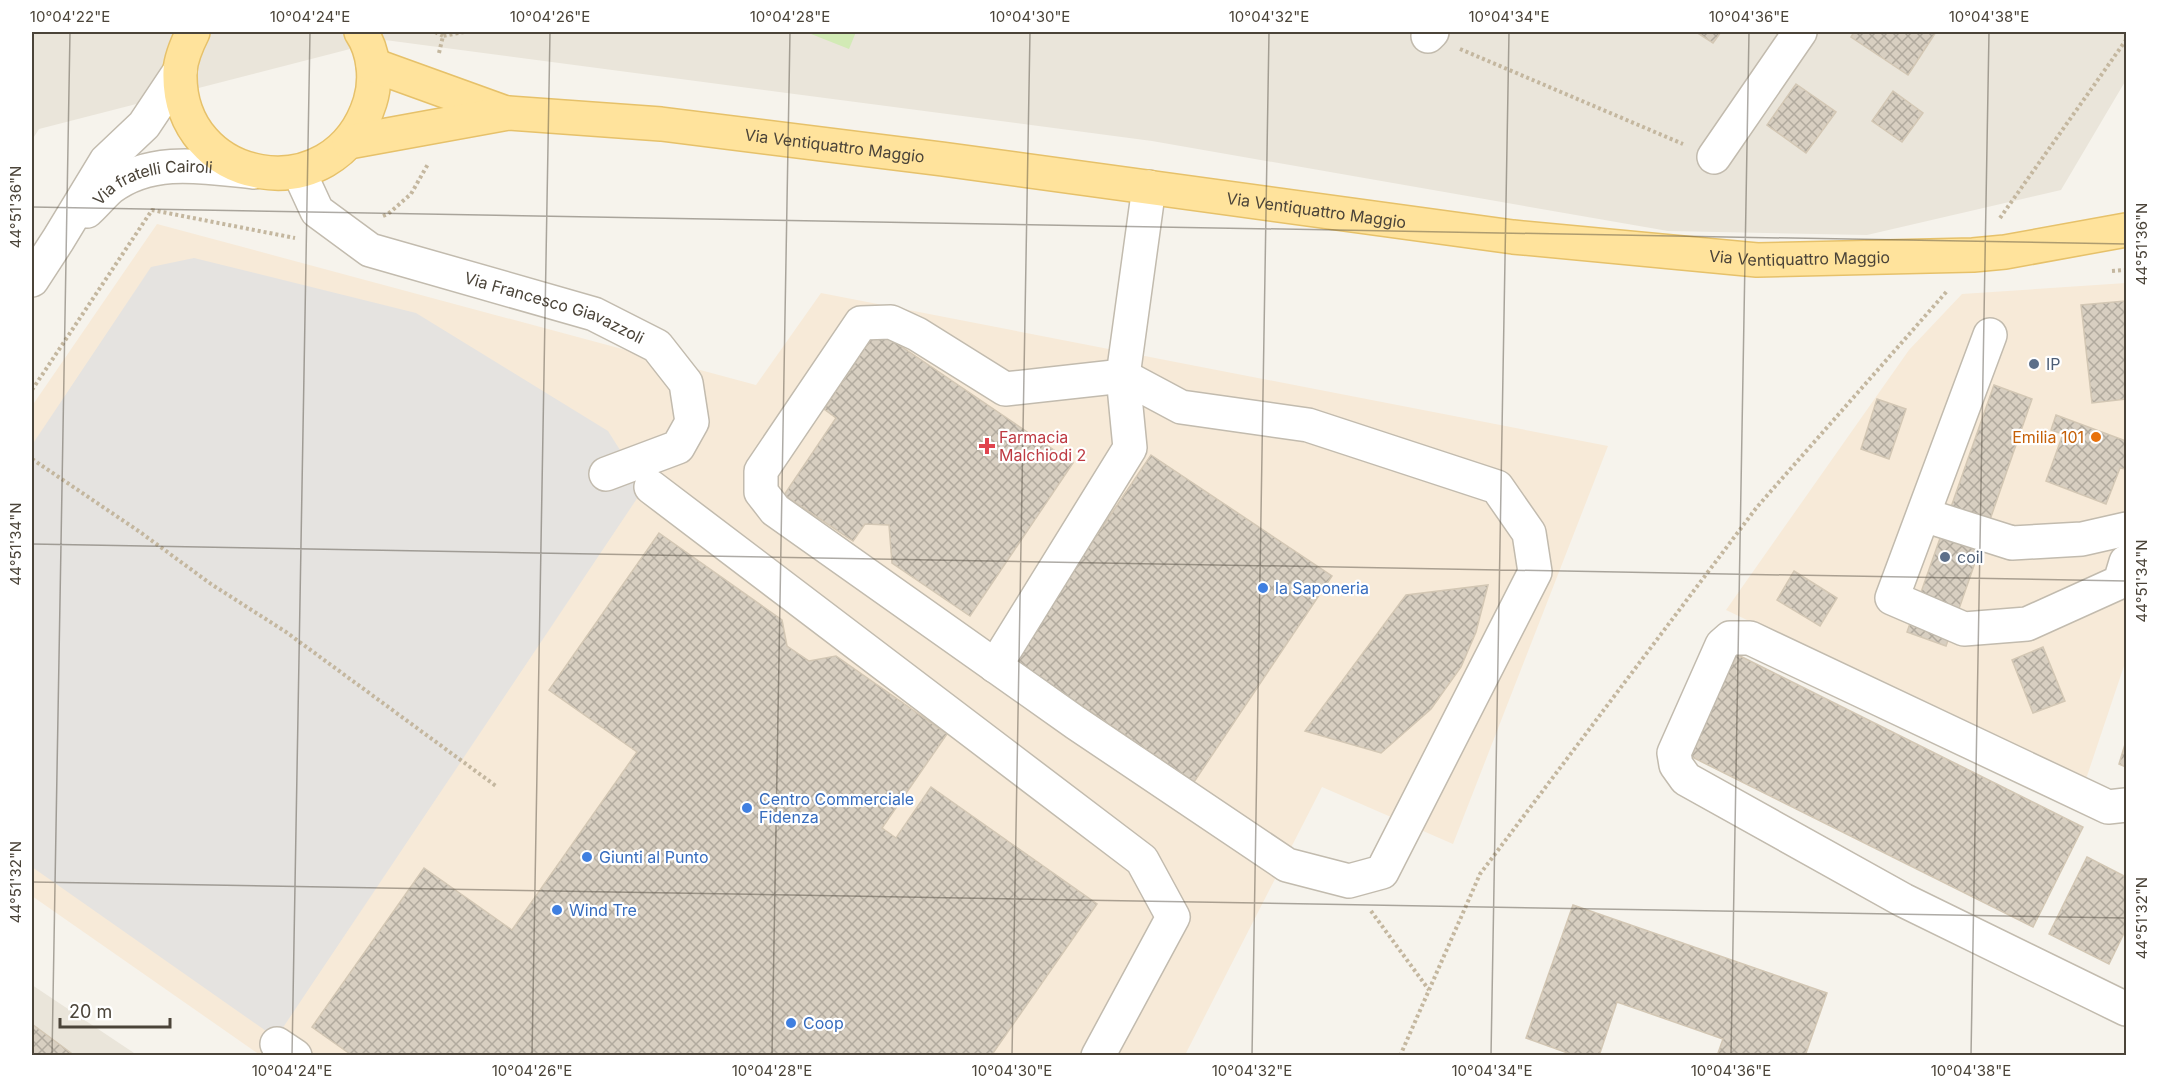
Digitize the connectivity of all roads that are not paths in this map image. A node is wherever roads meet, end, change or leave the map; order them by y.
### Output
1 (361, 32) edge
2 (1800, 32) edge
3 (182, 47) edge
4 (373, 65) junction
5 (508, 113) junction
6 (349, 142) junction
7 (1714, 157) road end
8 (299, 172) junction
9 (265, 173) junction
10 (1149, 187) junction
11 (2127, 230) edge
12 (58, 240) junction
13 (32, 280) edge
14 (1990, 335) dead end
15 (1123, 376) junction
16 (606, 474) dead end
17 (651, 487) dead end
18 (1924, 515) junction
19 (2127, 529) edge
20 (2127, 562) edge
21 (995, 666) junction
22 (2127, 805) edge
23 (2127, 1009) edge
24 (1098, 1056) edge

1 - 4 main road, Via Ventiquattro Maggio
2 - 7 street
3 - 9 main road, Via Ventiquattro Maggio
3 - 12 street, Via fratelli Cairoli
4 - 5 main road, Via Ventiquattro Maggio
4 - 6 main road, Via Ventiquattro Maggio
5 - 6 main road, Via Ventiquattro Maggio
5 - 10 main road, Via Ventiquattro Maggio
6 - 8 main road, Via Ventiquattro Maggio
8 - 9 main road, Via Ventiquattro Maggio
8 - 16 street, Via Francesco Giavazzoli
9 - 12 street, Via fratelli Cairoli
10 - 11 main road, Via Ventiquattro Maggio
10 - 15 street
12 - 13 street, Via fratelli Cairoli
14 - 18 street
15 - 21 street
15 - 21 street
15 - 21 street
17 - 24 street
18 - 19 street
18 - 20 street
22 - 23 street

